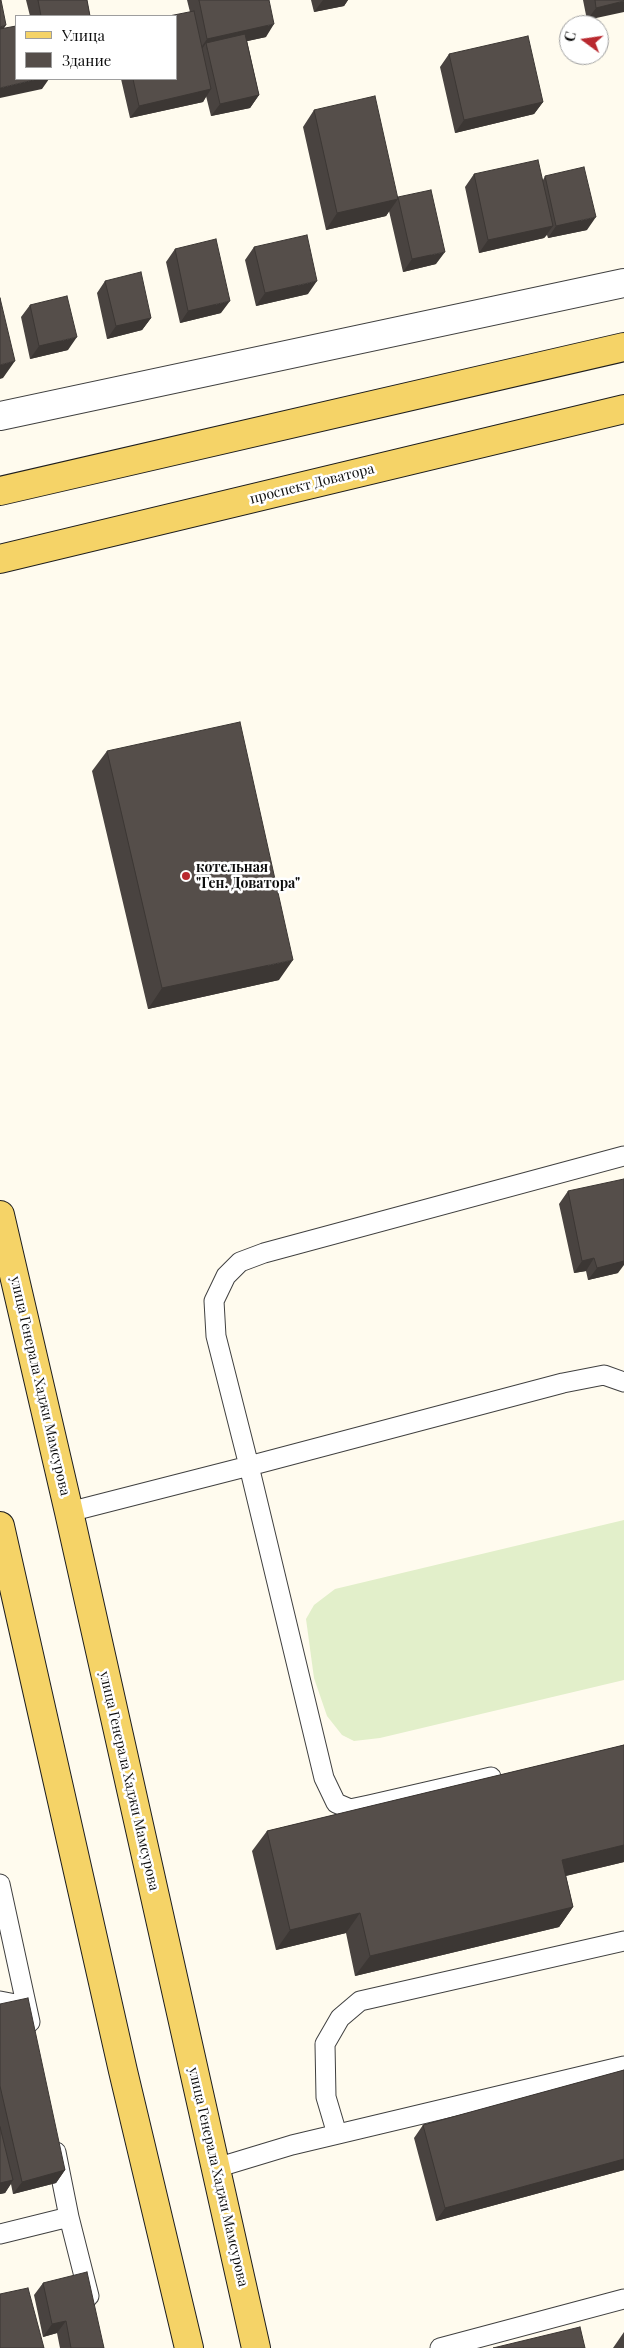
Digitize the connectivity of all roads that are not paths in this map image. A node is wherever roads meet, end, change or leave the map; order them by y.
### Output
1 (624, 283) edge
2 (624, 347) edge
3 (624, 409) edge
4 (0, 416) edge
5 (0, 492) edge
6 (0, 559) edge
7 (624, 1156) edge
8 (0, 1215) edge
9 (9, 1296) edge
10 (624, 1382) edge
11 (249, 1466) junction
12 (69, 1512) junction
13 (0, 1526) edge
14 (5, 1570) edge
15 (511, 1772) edge
16 (0, 1884) edge
17 (624, 1941) edge
18 (0, 2001) edge
19 (26, 2006) junction
20 (32, 2035) edge
21 (624, 2066) edge
22 (52, 2131) edge
23 (337, 2134) junction
24 (216, 2168) junction
25 (69, 2217) junction
26 (0, 2234) edge
27 (624, 2300) edge
28 (93, 2311) edge
29 (190, 2348) edge
30 (256, 2348) edge
31 (440, 2348) edge

1 - 4 street
2 - 5 main road
3 - 6 main road, проспект Доватора
7 - 11 lane
8 - 9 main road, улица Генерала Хаджи Мамсурова
9 - 12 main road, улица Генерала Хаджи Мамсурова
10 - 11 lane
11 - 12 lane
11 - 15 lane
12 - 24 main road, улица Генерала Хаджи Мамсурова
13 - 14 main road
14 - 29 main road
16 - 19 lane
17 - 23 lane
18 - 19 lane
19 - 20 lane
21 - 23 lane
22 - 25 lane
23 - 24 lane
24 - 30 main road, улица Генерала Хаджи Мамсурова
25 - 26 lane
25 - 28 lane
27 - 31 lane

